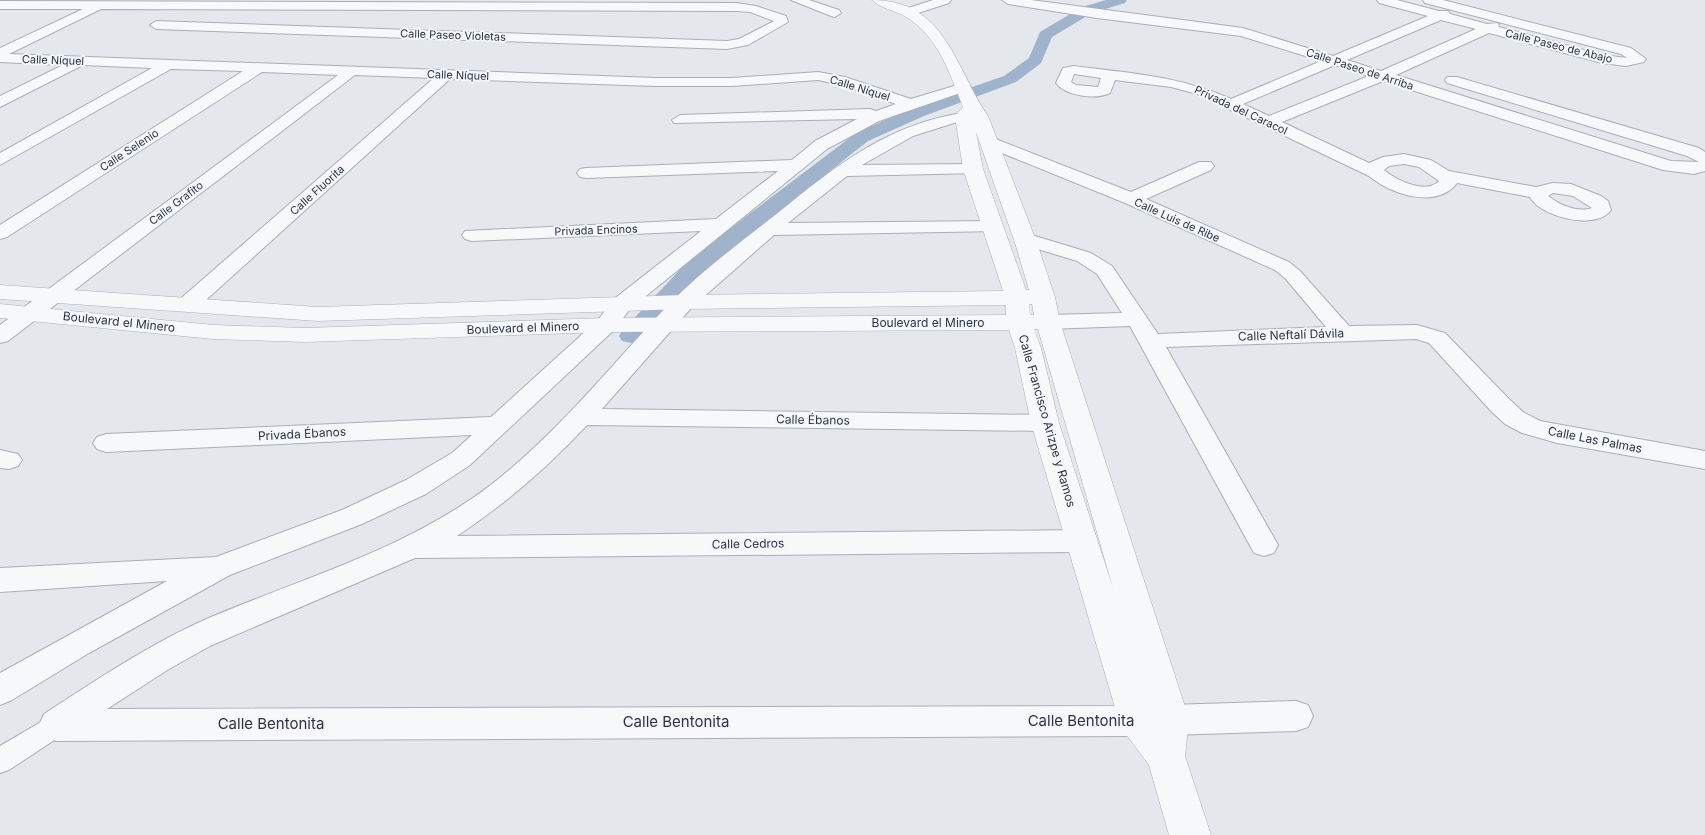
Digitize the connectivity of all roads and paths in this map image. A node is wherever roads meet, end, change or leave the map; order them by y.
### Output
1 (797, 0) edge
2 (880, 0) edge
3 (945, 0) edge
4 (1008, 0) edge
5 (1067, 0) edge
6 (1086, 0) edge
7 (1382, 0) edge
8 (1429, 0) edge
9 (106, 2) edge
10 (513, 3) edge
11 (6, 5) edge
12 (186, 5) junction
13 (910, 6) edge
14 (1051, 7) junction
15 (1099, 8) junction
16 (1458, 8) junction
17 (0, 10) edge
18 (835, 13) dead end
19 (1440, 16) junction
20 (1507, 20) junction
21 (1255, 21) dead end
22 (1489, 28) junction
23 (482, 36) junction
24 (1339, 46) dead end
25 (1356, 52) junction
26 (0, 53) edge
27 (0, 58) edge
28 (1332, 61) junction
29 (79, 62) junction
30 (167, 64) junction
31 (1404, 66) junction
32 (258, 68) junction
33 (1070, 70) dead end
34 (352, 71) junction
35 (1422, 71) dead end
36 (446, 75) junction
37 (1382, 76) junction
38 (1441, 77) dead end
39 (0, 102) edge
40 (969, 103) junction
41 (911, 104) junction
42 (1231, 104) junction
43 (877, 114) junction
44 (680, 120) dead end
45 (1268, 122) junction
46 (988, 142) junction
47 (1705, 159) edge
48 (0, 160) edge
49 (794, 165) junction
50 (1205, 166) dead end
51 (1705, 166) edge
52 (973, 169) junction
53 (842, 171) junction
54 (1375, 172) junction
55 (586, 173) dead end
56 (1445, 175) junction
57 (1538, 193) dead end
58 (1130, 199) junction
59 (719, 225) junction
60 (993, 226) junction
61 (770, 229) junction
62 (0, 233) edge
63 (472, 235) dead end
64 (1025, 239) junction
65 (0, 292) edge
66 (53, 296) junction
67 (187, 305) junction
68 (1032, 310) junction
69 (0, 311) edge
70 (653, 312) junction
71 (29, 313) junction
72 (1136, 319) junction
73 (606, 325) junction
74 (1343, 333) junction
75 (1431, 334) joint
76 (0, 336) edge
77 (1151, 341) junction
78 (580, 417) junction
79 (1045, 422) junction
80 (498, 424) junction
81 (106, 443) dead end
82 (1705, 460) edge
83 (1082, 541) junction
84 (1264, 545) dead end
85 (414, 547) junction
86 (220, 567) junction
87 (0, 580) edge
88 (0, 690) edge
89 (1296, 716) dead end
90 (56, 725) junction
91 (1158, 732) junction
92 (0, 761) edge
93 (1190, 835) edge

1 - 18 street
2 - 13 street
3 - 13 street
4 - 14 street, Calle Paseo de Arriba
5 - 14 street
6 - 15 street, Calle Paseo de Arriba
7 - 19 street, Calle Paseo de Abajo
8 - 16 street, Calle Paseo de Abajo
9 - 11 street
9 - 12 street
9 - 26 street
10 - 12 street
10 - 23 street
10 - 23 street, Calle Paseo Violetas
11 - 17 street
12 - 23 street, Calle Paseo Violetas
13 - 40 street
14 - 15 street, Calle Paseo de Arriba
15 - 21 street, Calle Paseo de Arriba
15 - 28 street, Calle Paseo de Arriba
16 - 19 street
16 - 20 street, Calle Paseo de Abajo
19 - 22 street, Calle Paseo de Abajo
19 - 25 street
20 - 22 street
20 - 22 street, Calle Paseo de Abajo
22 - 31 street
24 - 25 street, Calle Paseo de Arriba
25 - 28 street
25 - 31 street, Calle Paseo de Arriba
27 - 29 street, Calle Níquel
28 - 37 street, Calle Paseo de Arriba
28 - 42 street
29 - 30 street, Calle Níquel
29 - 39 street
30 - 32 street, Calle Níquel
30 - 48 street
31 - 35 street, Calle Paseo de Arriba
31 - 37 street
32 - 34 street, Calle Níquel
32 - 62 street, Calle Selenio
33 - 42 street, Privada del Caracol
34 - 36 street, Calle Níquel
34 - 66 street, Calle Grafito
36 - 41 street, Calle Níquel
36 - 67 street, Calle Fluorita
37 - 45 street
37 - 51 street, Calle Paseo de Arriba
38 - 47 street
40 - 41 street
40 - 46 street, Calle Francisco Arizpe y Ramos
40 - 52 street, Calle Francisco Arizpe y Ramos
40 - 53 street
41 - 43 street
42 - 45 street, Privada del Caracol
43 - 44 street
43 - 49 street
45 - 54 street, Privada del Caracol
46 - 58 street, Calle Luis de Ribe
46 - 64 street, Calle Francisco Arizpe y Ramos
49 - 55 street
49 - 59 street
50 - 58 street
52 - 53 street
52 - 60 street, Calle Francisco Arizpe y Ramos
53 - 61 street
54 - 56 street
54 - 56 street, Privada del Caracol
56 - 57 street
58 - 74 street, Calle Luis de Ribe
59 - 63 street, Privada Encinos
59 - 70 street
60 - 61 street
60 - 68 street, Calle Francisco Arizpe y Ramos
61 - 70 street
64 - 68 street, Calle Francisco Arizpe y Ramos
64 - 72 street
65 - 66 street, Boulevard el Minero
66 - 67 street, Boulevard el Minero
66 - 71 street, Calle Grafito
67 - 70 street, Boulevard el Minero
68 - 70 street, Boulevard el Minero
68 - 72 street
68 - 79 street, Calle Francisco Arizpe y Ramos
68 - 91 street, Calle Francisco Arizpe y Ramos
69 - 71 street, Boulevard el Minero
70 - 73 street, Boulevard el Minero
70 - 78 street
71 - 73 street, Boulevard el Minero
71 - 76 street, Calle Grafito
72 - 77 street
73 - 80 street
74 - 75 street, Calle Neftalí Dávila
74 - 77 street, Calle Neftalí Dávila
75 - 82 street, Calle Las Palmas
77 - 84 street
78 - 79 street, Calle Ébanos
78 - 85 street
79 - 83 street, Calle Francisco Arizpe y Ramos
80 - 81 street, Privada Ébanos
80 - 86 street
83 - 85 street, Calle Cedros
83 - 91 street, Calle Francisco Arizpe y Ramos
85 - 90 street
86 - 87 street
86 - 88 street
89 - 91 street, Calle Bentonita
90 - 91 street, Calle Bentonita
90 - 92 street
91 - 93 street, Calle Francisco Arizpe y Ramos

